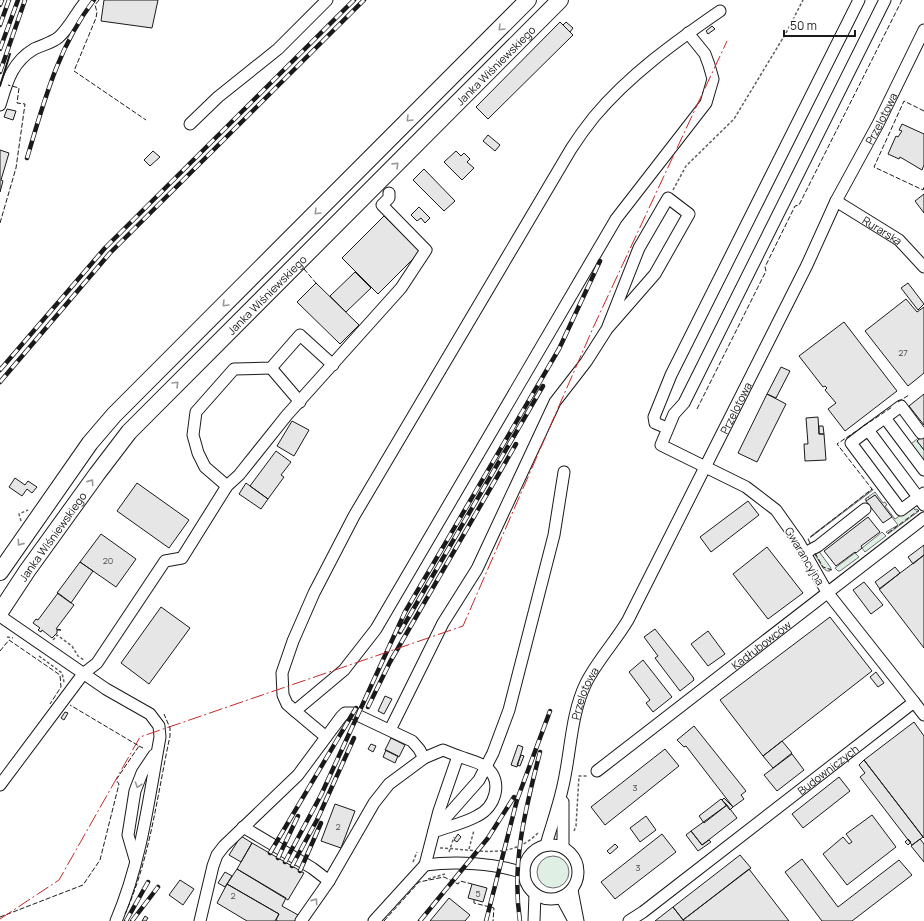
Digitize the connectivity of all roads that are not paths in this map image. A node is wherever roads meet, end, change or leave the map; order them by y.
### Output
1 (87, 0) edge
2 (327, 0) edge
3 (528, 0) edge
4 (560, 0) edge
5 (859, 0) edge
6 (885, 0) edge
7 (720, 11) dead end
8 (924, 30) edge
9 (688, 33) junction
10 (0, 105) edge
11 (190, 124) dead end
12 (389, 193) dead end
13 (836, 200) junction
14 (924, 267) edge
15 (607, 329) junction
16 (333, 365) junction
17 (271, 368) junction
18 (300, 402) junction
19 (885, 418) junction
20 (667, 428) junction
21 (868, 430) junction
22 (921, 432) dead end
23 (705, 467) junction
24 (924, 470) edge
25 (564, 472) dead end
26 (227, 486) junction
27 (922, 498) edge
28 (866, 509) dead end
29 (924, 518) edge
30 (805, 553) junction
31 (0, 572) edge
32 (827, 592) junction
33 (0, 612) edge
34 (0, 616) edge
35 (83, 674) junction
36 (914, 702) junction
37 (295, 712) junction
38 (924, 715) edge
39 (390, 730) junction
40 (326, 737) junction
41 (458, 756) junction
42 (424, 758) junction
43 (486, 767) junction
44 (597, 771) road end
45 (0, 785) edge
46 (562, 789) junction
47 (243, 827) junction
48 (434, 831) junction
49 (546, 845) junction
50 (562, 847) junction
51 (527, 860) junction
52 (425, 865) junction
53 (503, 867) junction
54 (524, 873) junction
55 (329, 881) junction
56 (572, 890) junction
57 (535, 894) junction
58 (561, 897) junction
59 (547, 899) junction
60 (116, 921) edge
61 (200, 921) edge
62 (302, 921) edge
63 (374, 921) edge
64 (534, 921) edge
65 (574, 921) edge
66 (578, 921) edge
67 (629, 921) edge

1 - 10 street
2 - 11 street
3 -> 31 highway, Janka Wiśniewskiego
33 -> 4 highway, Janka Wiśniewskiego
5 - 20 street
6 - 20 street
7 - 9 street
8 - 13 street, Przelotowa
9 - 37 street
9 - 37 street
12 - 16 street
13 - 14 street, Rurarska
13 - 23 street, Przelotowa
15 - 15 street
15 - 39 street
16 - 17 street
16 - 18 street
17 - 18 street
17 - 26 street
18 - 26 street
19 - 21 street
19 - 22 street
19 - 24 street
20 - 23 street, Gwarancyjna
21 - 27 street
21 - 27 street
23 - 30 street, Gwarancyjna
23 - 46 street, Przelotowa
25 - 43 street
26 - 35 street
28 - 30 street
29 - 32 street, Kadłubowców
30 - 32 street, Gwarancyjna
32 - 36 street
32 - 44 street, Kadłubowców
34 - 35 street
35 - 45 street
35 - 60 street
36 - 38 street
36 - 67 street, Budowniczych
37 - 40 street
39 - 40 street
39 - 42 street
40 - 47 street
41 - 42 street
41 - 43 street
41 - 48 street
42 - 55 street
43 - 48 street
43 - 48 street
46 - 49 street, Przelotowa
46 - 50 street, Przelotowa
47 - 55 street
47 - 61 street
48 - 52 street
49 - 50 street
49 - 51 street
50 - 56 street
51 - 53 street
51 - 54 street
52 - 53 street
52 - 63 street
53 - 54 street
54 - 57 street
62 -> 55 street
56 - 58 street
56 - 66 street
57 - 59 street
57 - 64 street
58 - 59 street
58 - 65 street
59 - 64 street

